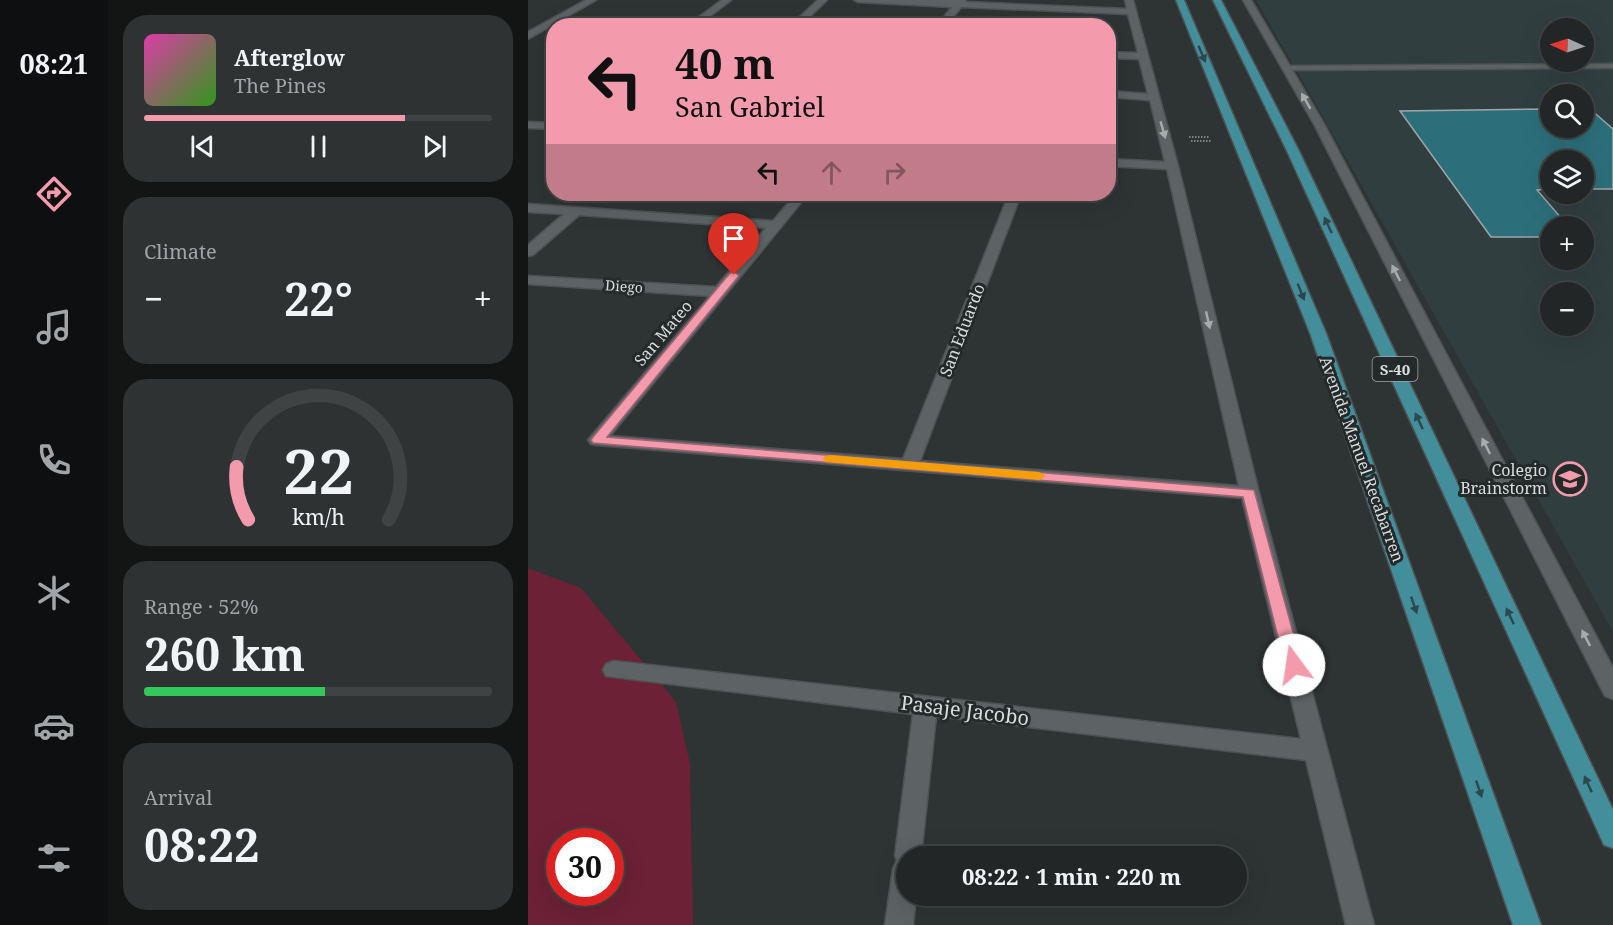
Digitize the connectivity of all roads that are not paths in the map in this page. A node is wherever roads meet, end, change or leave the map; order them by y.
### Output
1 (592, 0) edge
2 (727, 0) edge
3 (824, 0) edge
4 (858, 0) edge
5 (1180, 0) edge
6 (1217, 0) edge
7 (1247, 0) edge
8 (960, 2) edge
9 (1131, 6) edge
10 (560, 18) edge
11 (702, 18) edge
12 (803, 18) edge
13 (947, 18) edge
14 (546, 26) edge
15 (528, 27) edge
16 (543, 28) junction
17 (528, 36) edge
18 (1116, 55) edge
19 (1144, 56) junction
20 (1613, 66) edge
21 (1287, 68) junction
22 (1116, 95) edge
23 (1153, 97) junction
24 (528, 125) edge
25 (546, 126) edge
26 (1116, 162) edge
27 (1172, 166) junction
28 (795, 201) edge
29 (1011, 201) edge
30 (528, 208) edge
31 (576, 211) junction
32 (776, 225) junction
33 (528, 252) edge
34 (528, 280) edge
35 (720, 292) junction
36 (909, 466) junction
37 (1250, 493) junction
38 (614, 670) dead end
39 (1613, 690) edge
40 (926, 706) junction
41 (1316, 751) junction
42 (1613, 837) edge
43 (909, 846) edge
44 (901, 906) edge
45 (899, 925) edge
46 (1360, 925) edge
47 (1527, 925) edge

1 - 10 street
2 - 11 street
3 - 12 street
4 - 8 street
5 -> 47 main road, Avenida Manuel Recabarren
42 -> 6 main road, S-40
7 - 21 street
8 - 9 street
8 - 13 street
9 - 19 street
14 - 16 street
15 - 16 street
16 - 17 street
18 - 19 street
19 - 23 street
20 - 21 lane
39 -> 21 street
22 - 23 street
23 -> 27 street
24 - 25 street
26 - 27 street
27 -> 37 street
28 - 32 street, San Mateo
29 - 36 street, San Eduardo
30 - 31 street
31 - 32 street
31 - 33 street
32 - 35 street, San Mateo
34 - 35 street, Diego
35 - 36 street, San Mateo
36 - 37 street
37 - 41 street
38 - 40 street, Pasaje Jacobo
40 - 41 street, Pasaje Jacobo
40 - 43 street
41 - 46 street
44 - 45 street

